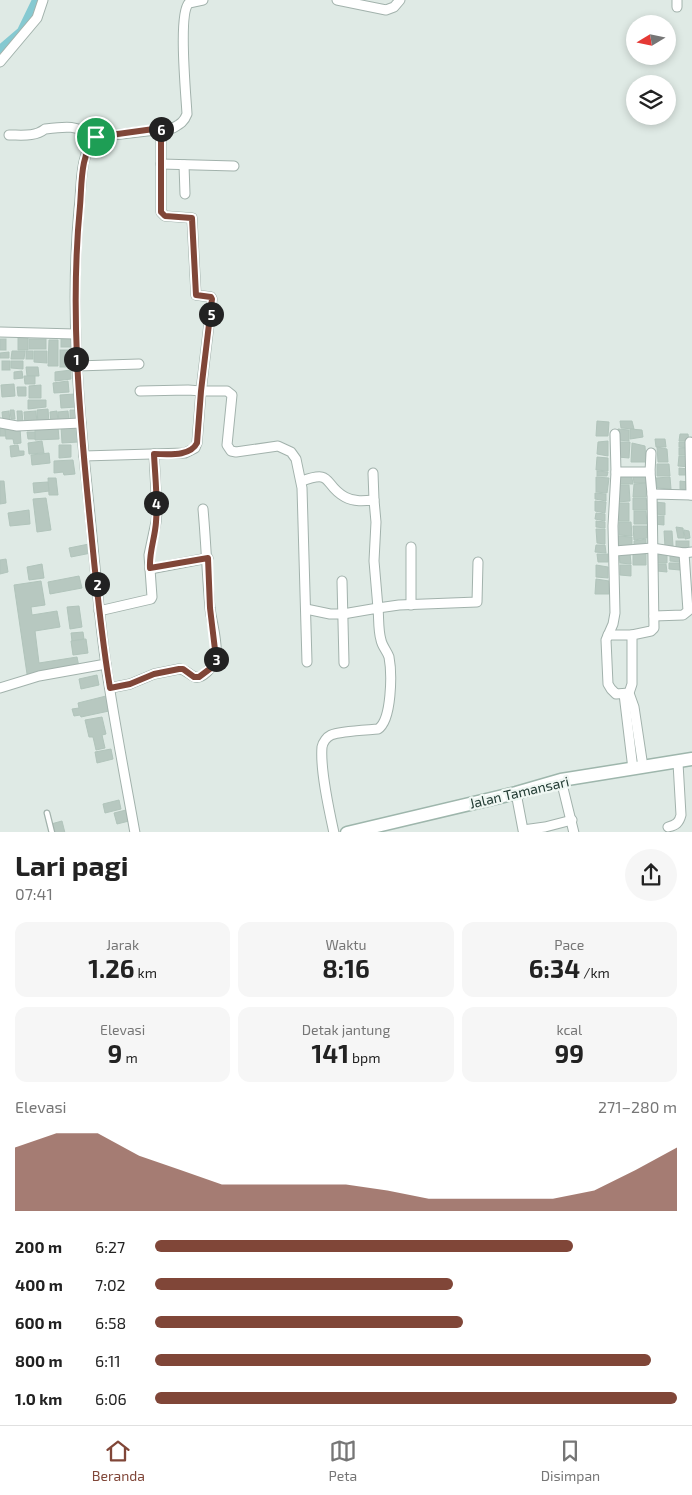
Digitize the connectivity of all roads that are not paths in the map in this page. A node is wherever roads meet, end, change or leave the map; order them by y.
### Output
1 (43, 0) edge
2 (203, 0) edge
3 (337, 0) edge
4 (400, 0) edge
5 (0, 62) edge
6 (161, 128) junction
7 (9, 135) dead end
8 (96, 137) junction
9 (161, 164) junction
10 (184, 165) junction
11 (234, 166) dead end
12 (185, 194) dead end
13 (0, 332) edge
14 (75, 334) junction
15 (139, 364) dead end
16 (77, 366) junction
17 (140, 391) dead end
18 (201, 391) junction
19 (0, 423) edge
20 (80, 423) junction
21 (615, 434) dead end
22 (690, 442) dead end
23 (651, 453) dead end
24 (154, 454) junction
25 (84, 456) junction
26 (616, 472) junction
27 (650, 472) junction
28 (373, 473) dead end
29 (302, 482) junction
30 (652, 494) junction
31 (691, 495) edge
32 (374, 500) junction
33 (203, 509) dead end
34 (411, 546) dead end
35 (652, 548) junction
36 (615, 551) junction
37 (688, 552) edge
38 (208, 558) junction
39 (478, 562) dead end
40 (150, 568) junction
41 (342, 582) dead end
42 (411, 605) junction
43 (378, 608) junction
44 (306, 609) junction
45 (100, 611) junction
46 (343, 614) junction
47 (654, 616) junction
48 (608, 635) junction
49 (632, 635) junction
50 (307, 662) dead end
51 (344, 663) dead end
52 (106, 664) junction
53 (0, 688) edge
54 (110, 688) junction
55 (626, 693) junction
56 (692, 759) edge
57 (678, 762) junction
58 (638, 768) junction
59 (561, 780) junction
60 (516, 793) junction
61 (47, 813) dead end
62 (572, 820) junction
63 (668, 827) dead end
64 (367, 830) edge
65 (52, 832) edge
66 (135, 832) edge
67 (334, 832) edge
68 (347, 832) edge
69 (574, 832) edge

1 - 5 street
2 - 6 street
3 - 4 street
6 - 8 street
6 - 9 street
7 - 8 street
8 - 14 street
9 - 10 street
9 - 18 street
10 - 11 street
10 - 12 street
13 - 14 street
14 - 16 street
15 - 16 street
16 - 20 street
17 - 18 street
18 - 24 street
18 - 29 street
19 - 20 street
20 - 25 street
21 - 26 street
22 - 31 street
23 - 27 street
24 - 25 street
24 - 40 street
25 - 45 street
26 - 27 street
26 - 36 street
27 - 30 street
28 - 32 street
29 - 32 street
29 - 44 street
30 - 31 street
30 - 35 street
32 - 43 street
33 - 38 street
34 - 42 street
35 - 36 street
35 - 37 street
35 - 47 street
36 - 48 street
37 - 47 street
38 - 40 street
38 - 54 street
39 - 42 street
40 - 45 street
41 - 46 street
42 - 43 street
43 - 46 street
43 - 67 street
44 - 46 street
44 - 50 street
45 - 52 street
46 - 51 street
47 - 49 street
48 - 49 street
48 - 55 street
49 - 55 street
52 - 53 street
52 - 54 street
54 - 66 street
55 - 58 street
56 - 57 main road, Jalan Tamansari
57 - 58 main road, Jalan Tamansari
57 - 63 street
58 - 59 main road, Jalan Tamansari
59 - 60 main road, Jalan Tamansari
59 - 62 street
60 - 62 street
60 - 64 main road, Jalan Tamansari
61 - 65 lane
62 - 69 street
64 - 68 main road, Jalan Tamansari

